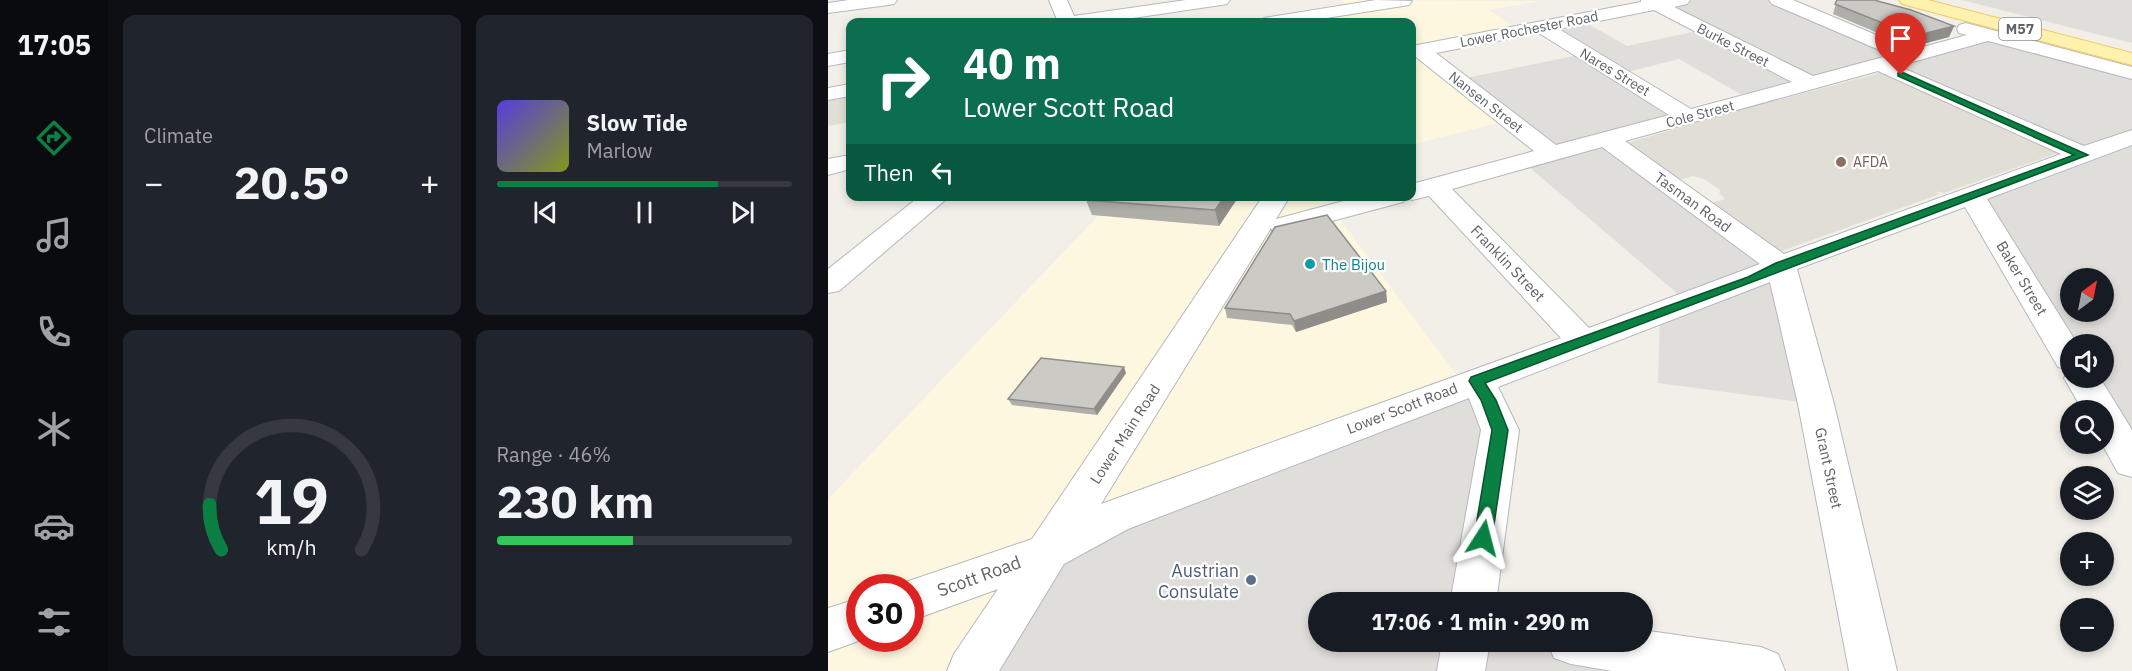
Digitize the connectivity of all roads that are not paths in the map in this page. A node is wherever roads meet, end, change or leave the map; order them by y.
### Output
1 (888, 0) edge
2 (1058, 0) edge
3 (1221, 0) edge
4 (1403, 0) edge
5 (1681, 0) edge
6 (1778, 0) edge
7 (1934, 0) edge
8 (1652, 2) edge
9 (1901, 5) edge
10 (828, 8) edge
11 (1065, 18) edge
12 (1100, 18) edge
13 (1294, 18) edge
14 (1391, 18) edge
15 (1542, 27) junction
16 (1988, 35) junction
17 (1416, 51) edge
18 (2132, 51) edge
19 (1416, 52) edge
20 (846, 57) edge
21 (1912, 57) junction
22 (2132, 59) edge
23 (828, 60) edge
24 (1880, 65) junction
25 (2132, 74) edge
26 (1810, 83) junction
27 (846, 91) edge
28 (828, 94) edge
29 (1688, 117) junction
30 (2132, 137) edge
31 (1606, 139) junction
32 (1552, 154) junction
33 (2083, 155) junction
34 (846, 163) edge
35 (828, 166) edge
36 (1423, 189) edge
37 (1973, 197) junction
38 (931, 201) edge
39 (1274, 201) edge
40 (1375, 201) edge
41 (1255, 233) junction
42 (1780, 266) junction
43 (828, 284) edge
44 (1583, 341) junction
45 (2060, 342) edge
46 (1477, 381) junction
47 (2114, 432) edge
48 (2132, 462) edge
49 (1047, 552) junction
50 (1475, 592) edge
51 (924, 596) edge
52 (846, 624) edge
53 (828, 630) edge
54 (1464, 652) edge
55 (1637, 652) edge
56 (971, 671) edge
57 (1461, 671) edge
58 (1761, 671) edge
59 (1873, 671) edge

1 - 10 street
2 - 11 street
3 - 12 street
4 - 13 street
4 - 14 street
5 - 8 street, Lower Rochester Road
6 - 21 street
7 - 18 main road, M57
8 - 15 street, Lower Rochester Road
8 - 26 street, Burke Street
9 - 16 street
9 - 22 main road, M57
15 - 17 street, Lower Rochester Road
15 - 29 street, Nares Street
16 - 21 street, Cole Street
16 - 25 street
19 - 32 street, Nansen Street
20 - 23 street
21 - 24 street, Cole Street
24 - 26 street, Cole Street
24 - 33 street
26 - 29 street, Cole Street
27 - 28 street
29 - 31 street, Cole Street
30 - 33 street, Lower Scott Road
31 - 32 street, Cole Street
31 - 42 street, Tasman Road
32 - 36 street, Cole Street
33 - 37 street, Lower Scott Road
34 - 35 street
36 - 44 street, Franklin Street
37 - 42 street, Lower Scott Road
37 - 45 street, Baker Street
38 - 43 street
39 - 41 street, Lower Main Road
40 - 41 street
41 - 49 street, Lower Main Road
42 - 44 street, Lower Scott Road
42 - 59 street, Grant Street
44 - 46 street, Lower Scott Road
46 - 49 street, Lower Scott Road
46 - 50 street
47 - 48 street
49 - 51 street, Scott Road
49 - 56 street, Lower Main Road
52 - 53 street
54 - 57 street
55 - 58 street

